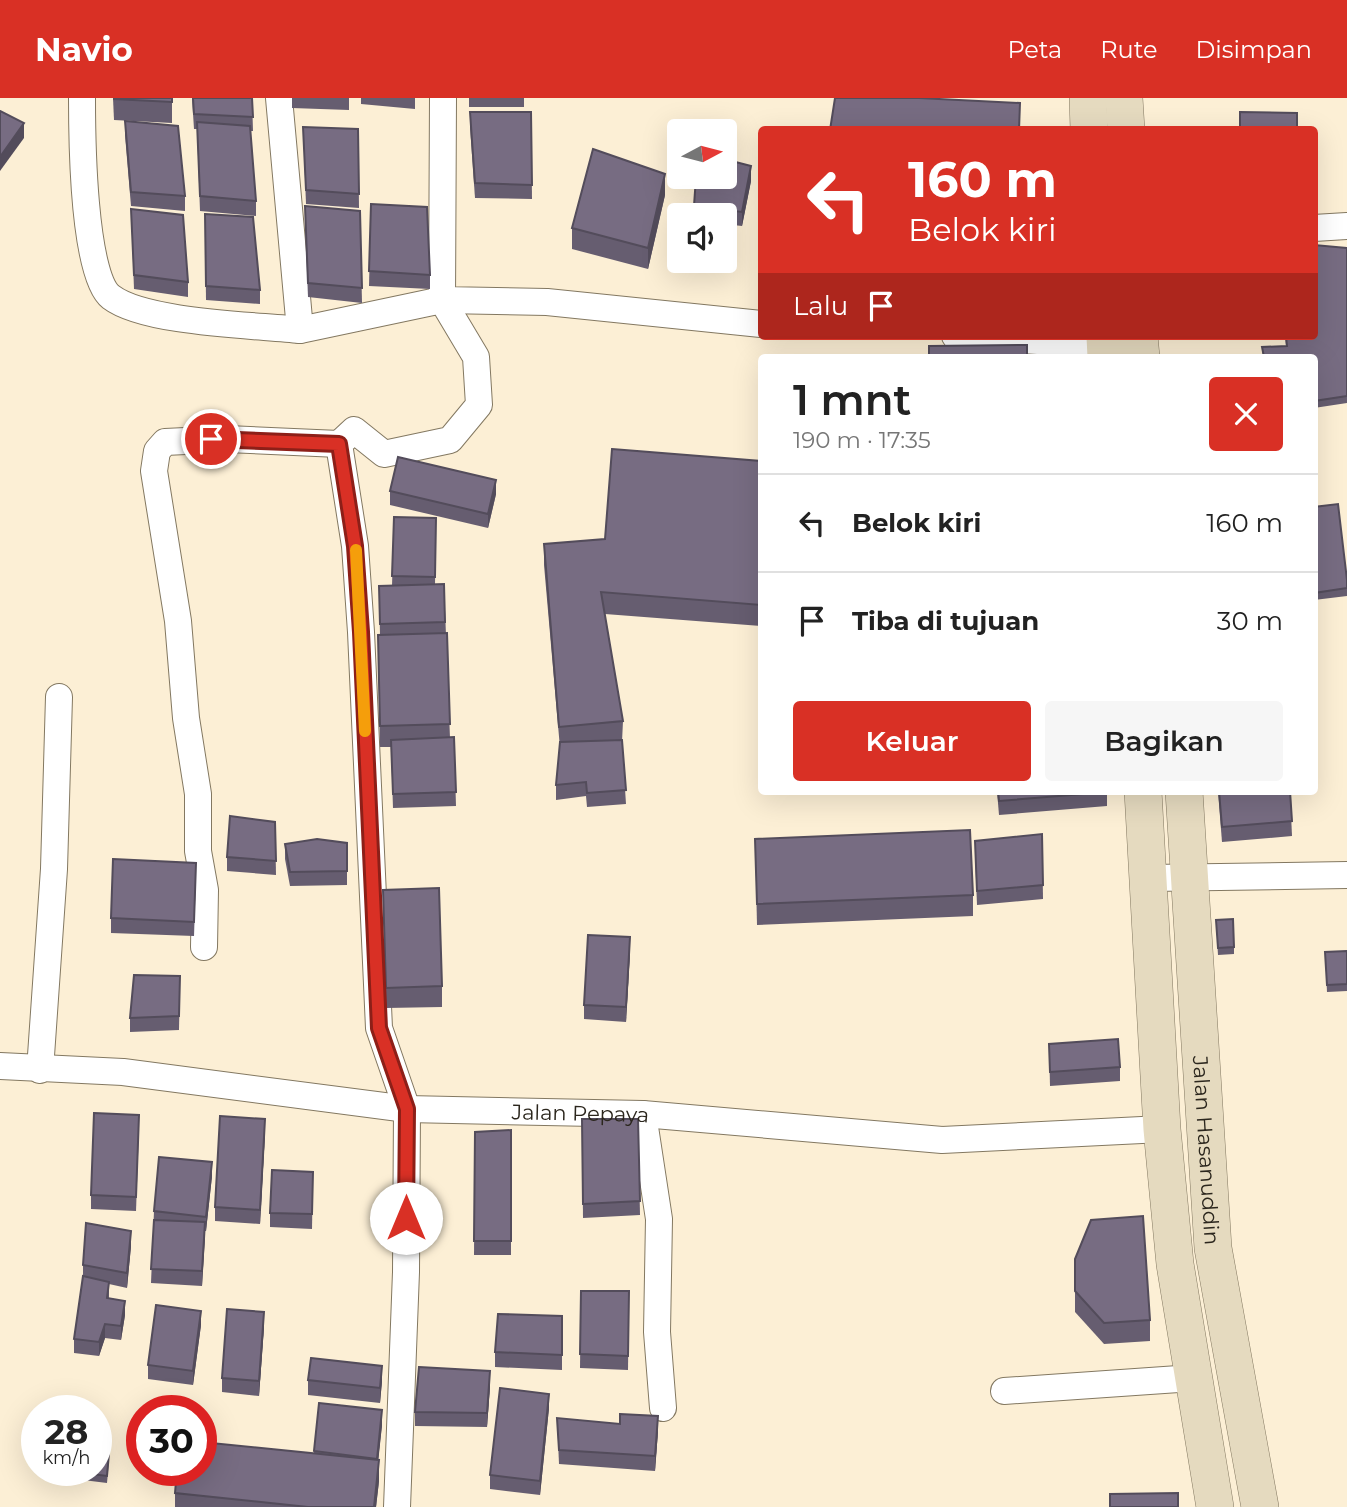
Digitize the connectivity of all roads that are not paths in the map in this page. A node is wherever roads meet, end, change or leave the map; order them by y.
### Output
1 (82, 98) edge
2 (279, 98) edge
3 (443, 98) edge
4 (1088, 98) edge
5 (1124, 98) edge
6 (1089, 126) edge
7 (1126, 126) edge
8 (1347, 226) edge
9 (1318, 228) edge
10 (442, 300) junction
11 (758, 324) edge
12 (300, 330) junction
13 (1035, 340) edge
14 (1114, 344) edge
15 (1135, 354) edge
16 (339, 444) junction
17 (59, 697) dead end
18 (1143, 795) edge
19 (1184, 795) edge
20 (1347, 875) edge
21 (1190, 876) junction
22 (1150, 878) junction
23 (204, 947) dead end
24 (0, 1066) edge
25 (40, 1070) junction
26 (407, 1109) junction
27 (643, 1114) junction
28 (1162, 1129) junction
29 (1193, 1378) junction
30 (1004, 1391) dead end
31 (663, 1408) dead end
32 (397, 1507) edge
33 (1215, 1507) edge
34 (1260, 1507) edge

1 - 12 street
2 - 12 street
3 - 10 street
4 - 6 street
5 - 7 street
8 - 9 street
10 - 11 street
10 - 12 street
10 - 16 street
13 - 14 street
14 - 15 street
16 - 23 street
16 - 26 street
17 - 25 street
18 - 22 street, Jalan Hasanuddin
19 - 21 street, Jalan Hasanuddin
20 - 21 street
21 - 22 street
21 - 34 street, Jalan Hasanuddin
22 - 28 street, Jalan Hasanuddin
24 - 25 street, Jalan Pepaya
25 - 26 street, Jalan Pepaya
26 - 27 street, Jalan Pepaya
26 - 32 street
27 - 28 street, Jalan Pepaya
27 - 31 street
28 - 29 street, Jalan Hasanuddin
29 - 30 street
29 - 33 street, Jalan Hasanuddin

